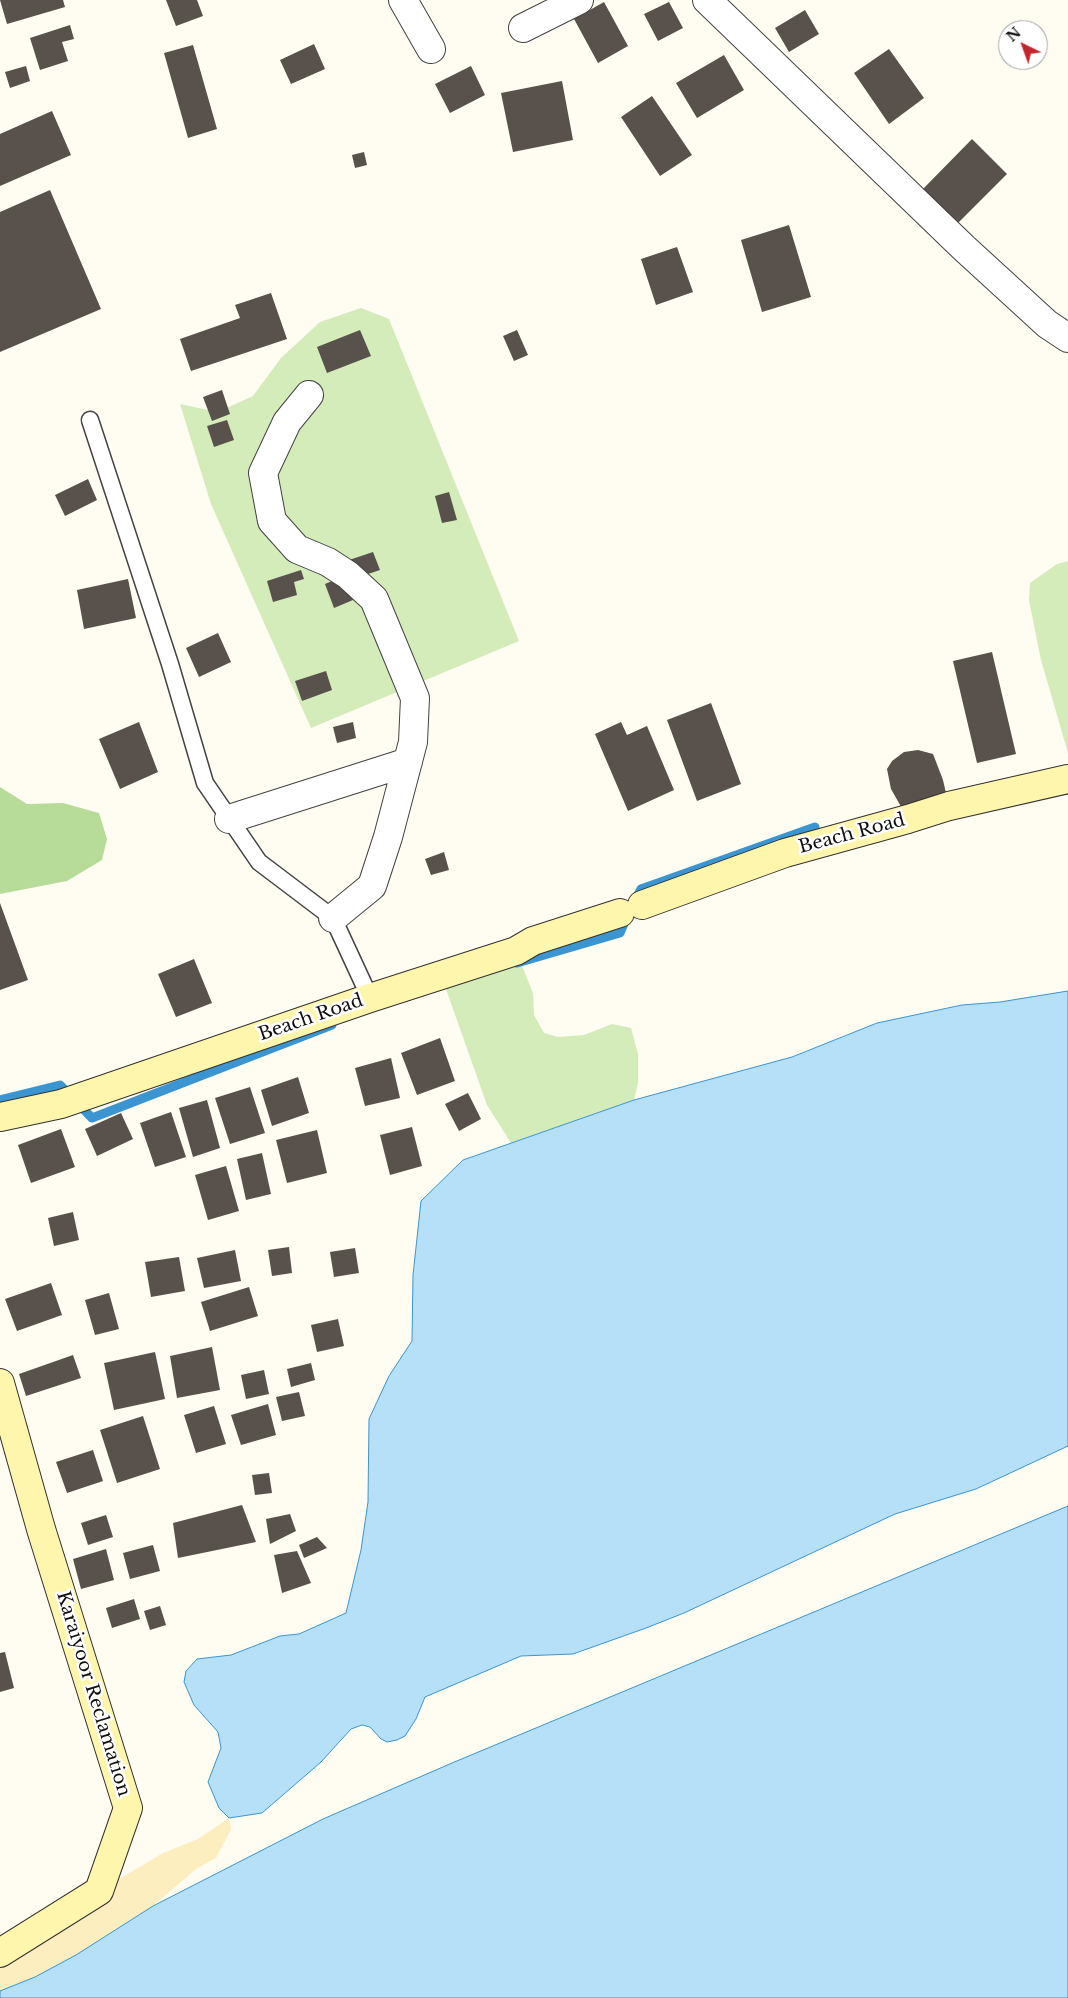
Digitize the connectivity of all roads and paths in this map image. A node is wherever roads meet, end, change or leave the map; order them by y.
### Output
1 (403, 0) edge
2 (579, 0) edge
3 (707, 0) edge
4 (522, 28) dead end
5 (431, 49) dead end
6 (1068, 338) edge
7 (309, 395) dead end
8 (90, 420) dead end
9 (408, 762) junction
10 (1068, 779) edge
11 (229, 819) junction
12 (333, 918) junction
13 (370, 998) junction
14 (0, 1117) edge
15 (0, 1383) edge
16 (0, 1953) edge

1 - 5 street
2 - 4 street
3 - 6 street
7 - 9 street
8 - 11 lane
9 - 11 street
9 - 12 street
10 - 13 main road, Beach Road
11 - 12 lane
12 - 13 lane
13 - 14 main road, Beach Road
15 - 16 main road, Karaiyoor Reclamation

